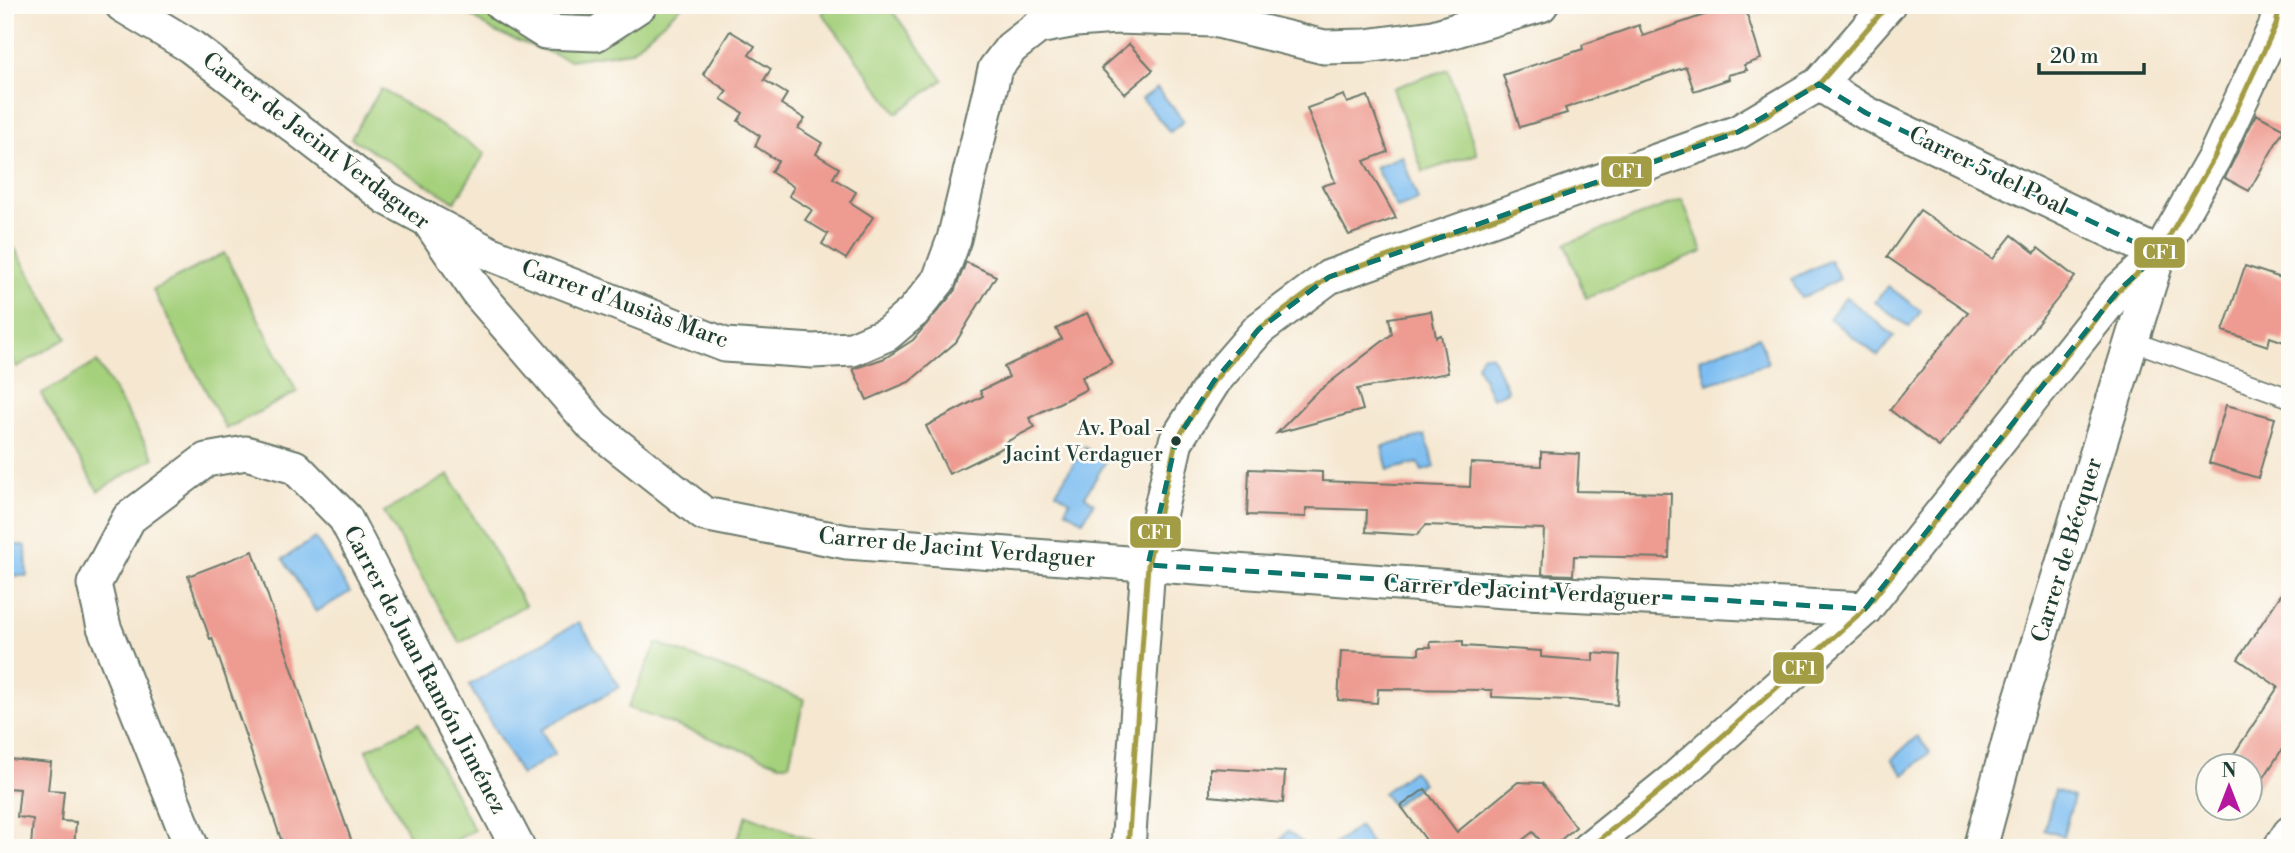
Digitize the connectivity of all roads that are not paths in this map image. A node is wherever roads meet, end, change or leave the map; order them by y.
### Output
1 (122, 5) edge
2 (502, 5) edge
3 (640, 5) edge
4 (1541, 5) edge
5 (1888, 5) edge
6 (2280, 5) edge
7 (1819, 84) junction
8 (428, 220) junction
9 (2159, 254) junction
10 (2132, 341) junction
11 (2290, 397) edge
12 (1148, 565) junction
13 (1864, 609) junction
14 (2290, 833) edge
15 (192, 848) edge
16 (518, 848) edge
17 (1128, 848) edge
18 (1589, 848) edge
19 (1979, 848) edge
20 (2280, 848) edge

1 - 8 street, Carrer de Jacint Verdaguer
2 - 3 street
4 - 8 street, Carrer d'Ausiàs Marc
5 - 7 street
6 - 9 street
7 - 9 street, Carrer 5 del Poal
7 - 12 street
8 - 12 street, Carrer de Jacint Verdaguer
9 - 10 street, Carrer de Bécquer
9 - 13 street
10 - 11 lane
10 - 19 street, Carrer de Bécquer
12 - 13 street, Carrer de Jacint Verdaguer
12 - 17 street
13 - 18 street
14 - 20 street
15 - 16 street, Carrer de Juan Ramón Jiménez

